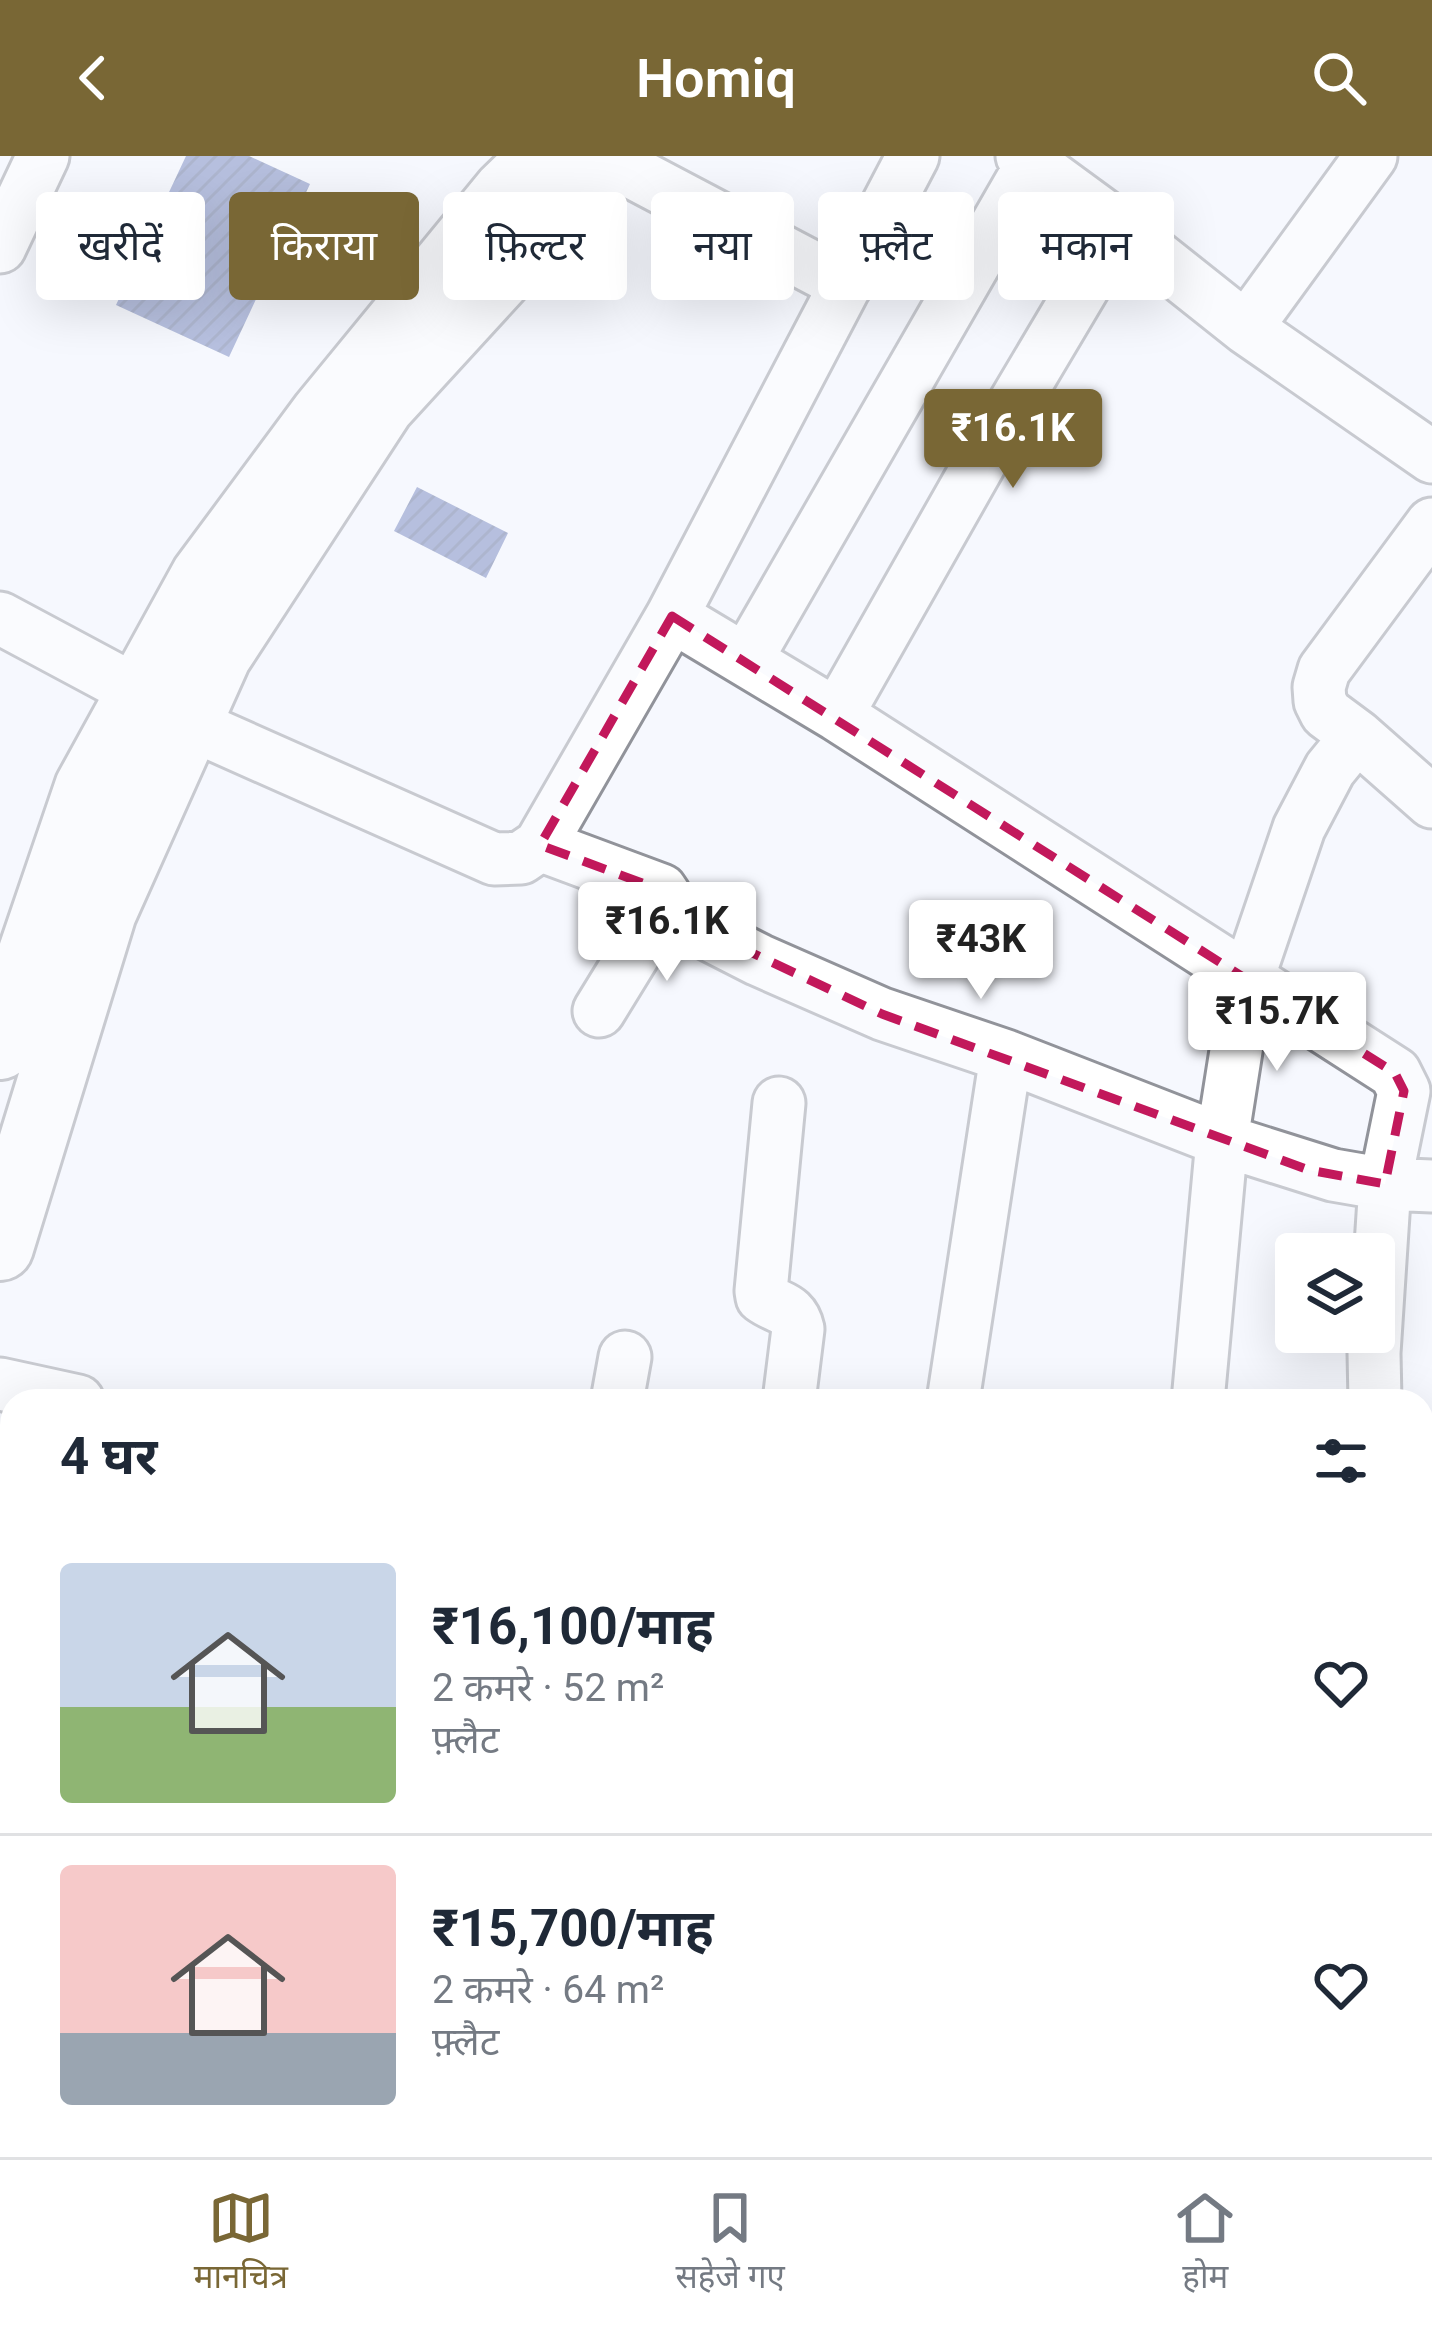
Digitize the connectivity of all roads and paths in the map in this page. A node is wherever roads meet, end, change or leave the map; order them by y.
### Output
1 (913, 156) edge
2 (1371, 156) edge
3 (586, 157) edge
4 (1026, 160) edge
5 (25, 167) edge
6 (894, 192) edge
7 (1070, 192) edge
8 (0, 247) edge
9 (818, 271) edge
10 (1174, 271) edge
11 (838, 300) edge
12 (1076, 300) edge
13 (1246, 328) junction
14 (1432, 457) edge
15 (1432, 524) edge
16 (672, 616) junction
17 (0, 618) edge
18 (746, 660) junction
19 (164, 708) junction
20 (837, 715) junction
21 (1357, 736) junction
22 (1432, 802) edge
23 (540, 845) junction
24 (661, 910) junction
25 (1247, 981) junction
26 (599, 1011) dead end
27 (0, 1046) edge
28 (1006, 1056) junction
29 (779, 1103) dead end
30 (1222, 1140) junction
31 (1408, 1185) edge
32 (0, 1246) edge
33 (790, 1389) edge
34 (955, 1389) edge
35 (1199, 1389) edge
36 (1374, 1389) edge

1 - 6 street
2 - 13 street
3 - 9 street
3 - 19 main road
4 - 7 street
4 - 18 street
5 - 8 street
10 - 13 street
11 - 16 street
12 - 20 street
13 - 14 street
15 - 21 street
16 - 18 street
16 - 23 street
17 - 19 street
18 - 20 street
19 - 23 street
19 - 27 main road
19 - 32 main road
20 - 25 street
21 - 22 street
21 - 25 street
23 - 24 street
24 - 26 street
24 - 28 street
25 - 30 street
25 - 31 street
28 - 30 street
28 - 34 street
29 - 33 street
30 - 31 street
30 - 35 street
31 - 36 street

